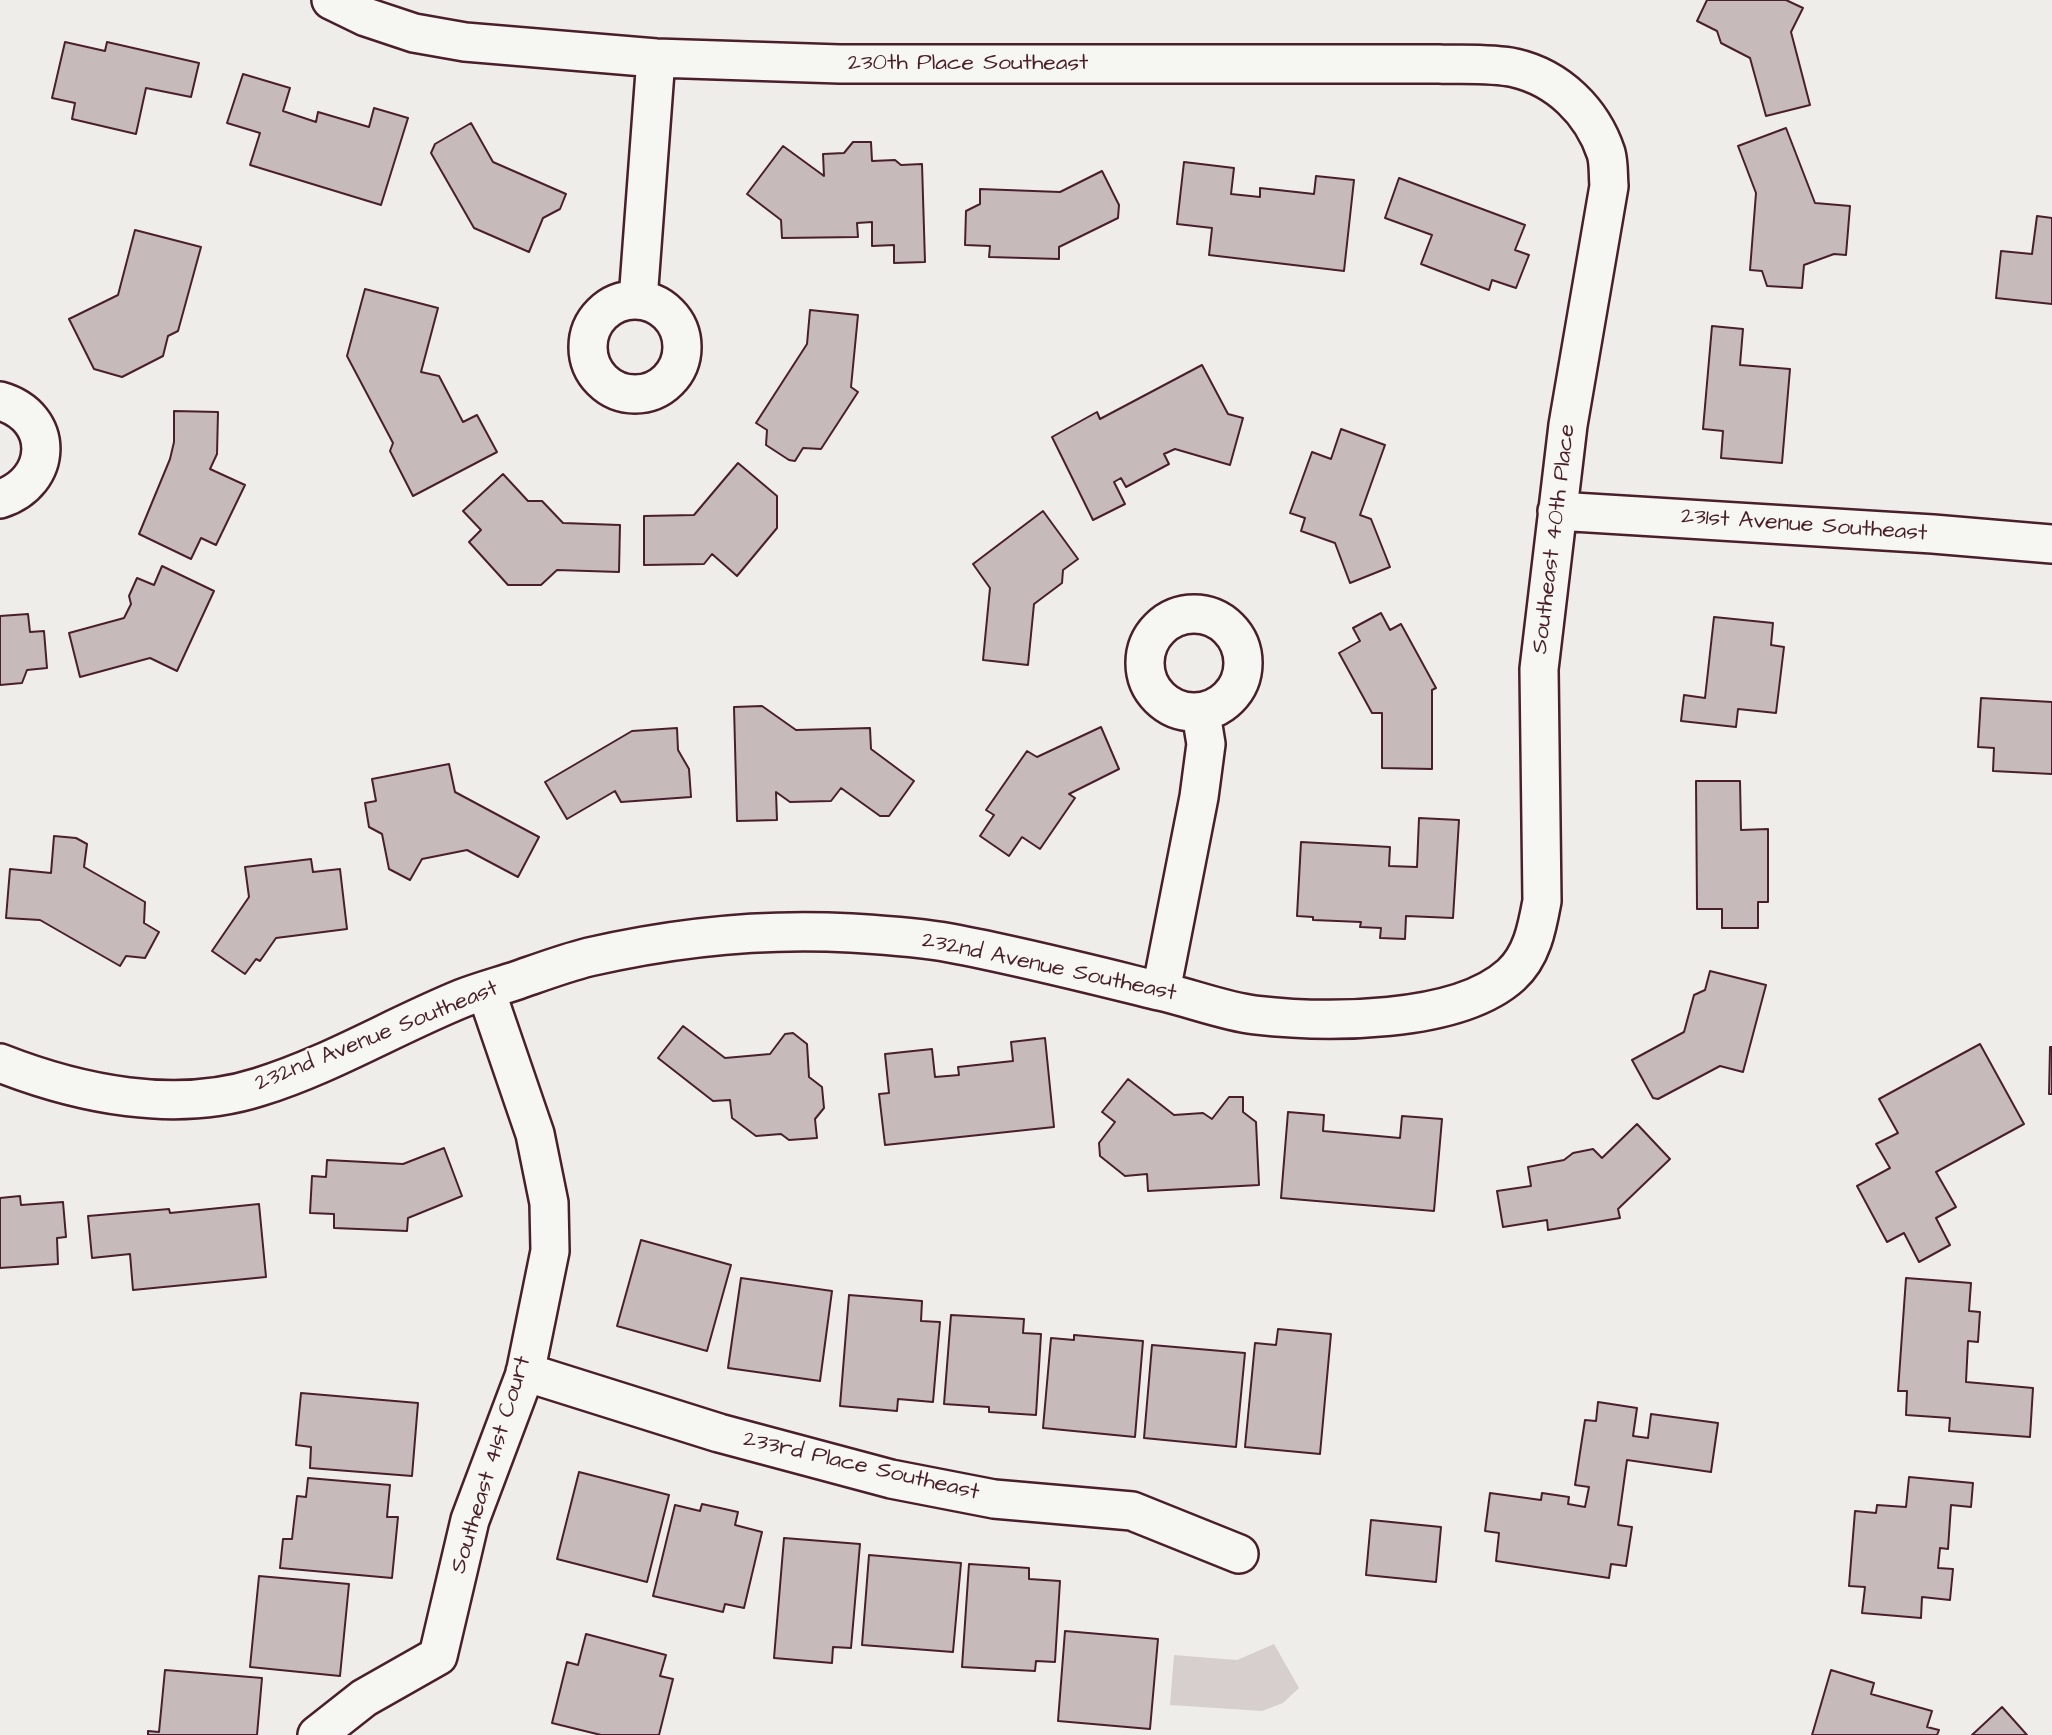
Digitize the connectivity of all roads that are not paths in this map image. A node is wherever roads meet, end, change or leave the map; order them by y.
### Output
1 (331, 0) edge
2 (656, 58) junction
3 (1592, 124) joint
4 (638, 300) dead end
5 (0, 401) edge
6 (0, 499) edge
7 (1557, 511) junction
8 (2052, 544) edge
9 (1201, 713) dead end
10 (1525, 959) joint
11 (485, 991) junction
12 (1161, 991) junction
13 (0, 1063) edge
14 (525, 1372) junction
15 (1239, 1554) dead end
16 (317, 1735) edge

1 - 2 street, 230th Place Southeast
2 - 3 street, 230th Place Southeast
2 - 4 street
3 - 7 street, Southeast 40th Place
5 - 6 street
7 - 8 street, 231st Avenue Southeast
7 - 10 street, Southeast 40th Place
9 - 12 street
10 - 12 street, 232nd Avenue Southeast
11 - 12 street, 232nd Avenue Southeast
11 - 13 street, 232nd Avenue Southeast
11 - 14 street, Southeast 41st Court
14 - 15 street, 233rd Place Southeast
14 - 16 street, Southeast 41st Court

